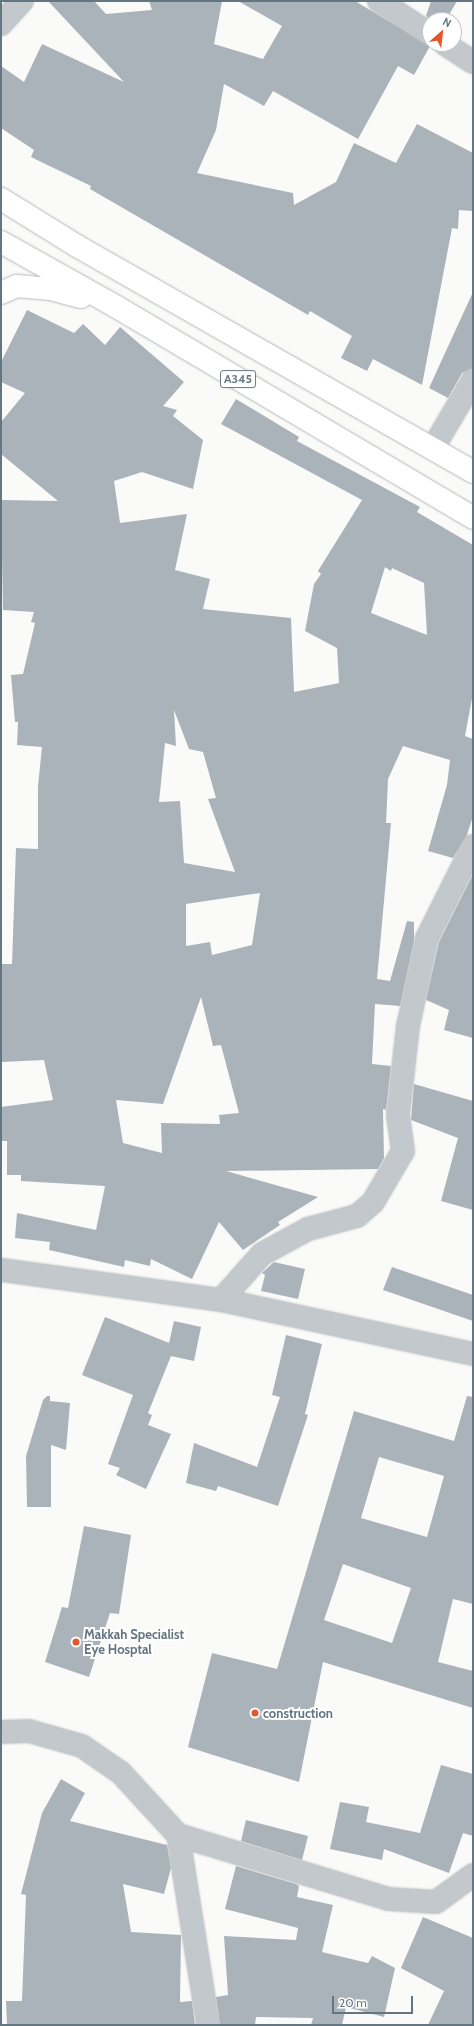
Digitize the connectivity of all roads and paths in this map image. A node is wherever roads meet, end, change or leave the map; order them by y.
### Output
1 (22, 1) edge
2 (379, 1) edge
3 (1, 24) edge
4 (422, 29) edge
5 (457, 52) edge
6 (473, 62) edge
7 (1, 199) edge
8 (1, 242) edge
9 (1, 293) edge
10 (115, 306) junction
11 (473, 380) edge
12 (433, 448) junction
13 (473, 472) edge
14 (473, 518) edge
15 (473, 846) edge
16 (2, 1270) edge
17 (221, 1300) junction
18 (473, 1354) edge
19 (1, 1732) edge
20 (178, 1835) junction
21 (473, 1875) edge
22 (208, 2025) edge

1 - 3 street
2 - 4 street
5 - 6 street
7 - 12 highway, A345
8 - 10 highway, A345
9 - 10 highway
10 - 14 highway, A345
11 - 12 street
12 - 13 highway, A345
15 - 17 street
16 - 17 street
17 - 18 street
19 - 20 street
20 - 21 street
20 - 22 street

